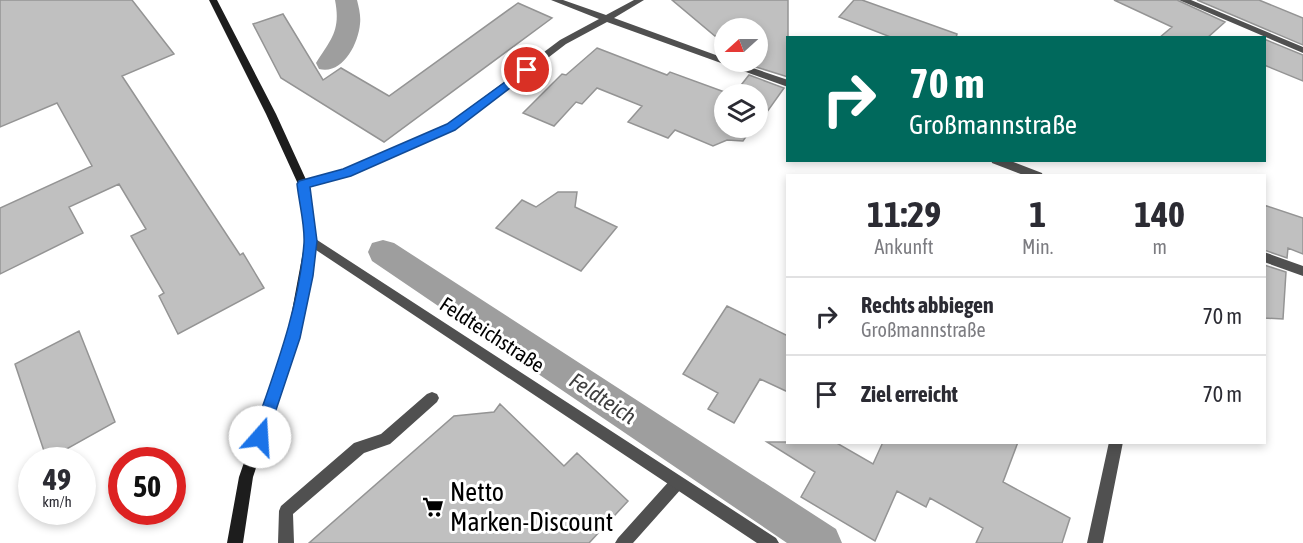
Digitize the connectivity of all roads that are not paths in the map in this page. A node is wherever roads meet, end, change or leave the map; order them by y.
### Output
1 (213, 0) edge
2 (555, 0) edge
3 (640, 0) edge
4 (1183, 0) edge
5 (605, 18) junction
6 (1303, 50) edge
7 (786, 83) edge
8 (1001, 162) edge
9 (1033, 174) edge
10 (303, 184) junction
11 (311, 241) junction
12 (1266, 258) edge
13 (1303, 271) edge
14 (432, 398) dead end
15 (1116, 444) edge
16 (677, 483) junction
17 (235, 543) edge
18 (286, 543) edge
19 (623, 543) edge
20 (771, 543) edge
21 (1095, 543) edge

1 - 10 main road
2 - 5 street
3 - 5 street
4 - 6 street
5 - 7 street
5 - 10 street
8 - 9 street
10 - 11 main road
11 - 16 street, Feldteichstraße
11 - 17 main road
12 - 13 street
14 - 18 street
15 - 21 street
16 - 19 street
16 - 20 street, Feldteichstraße

